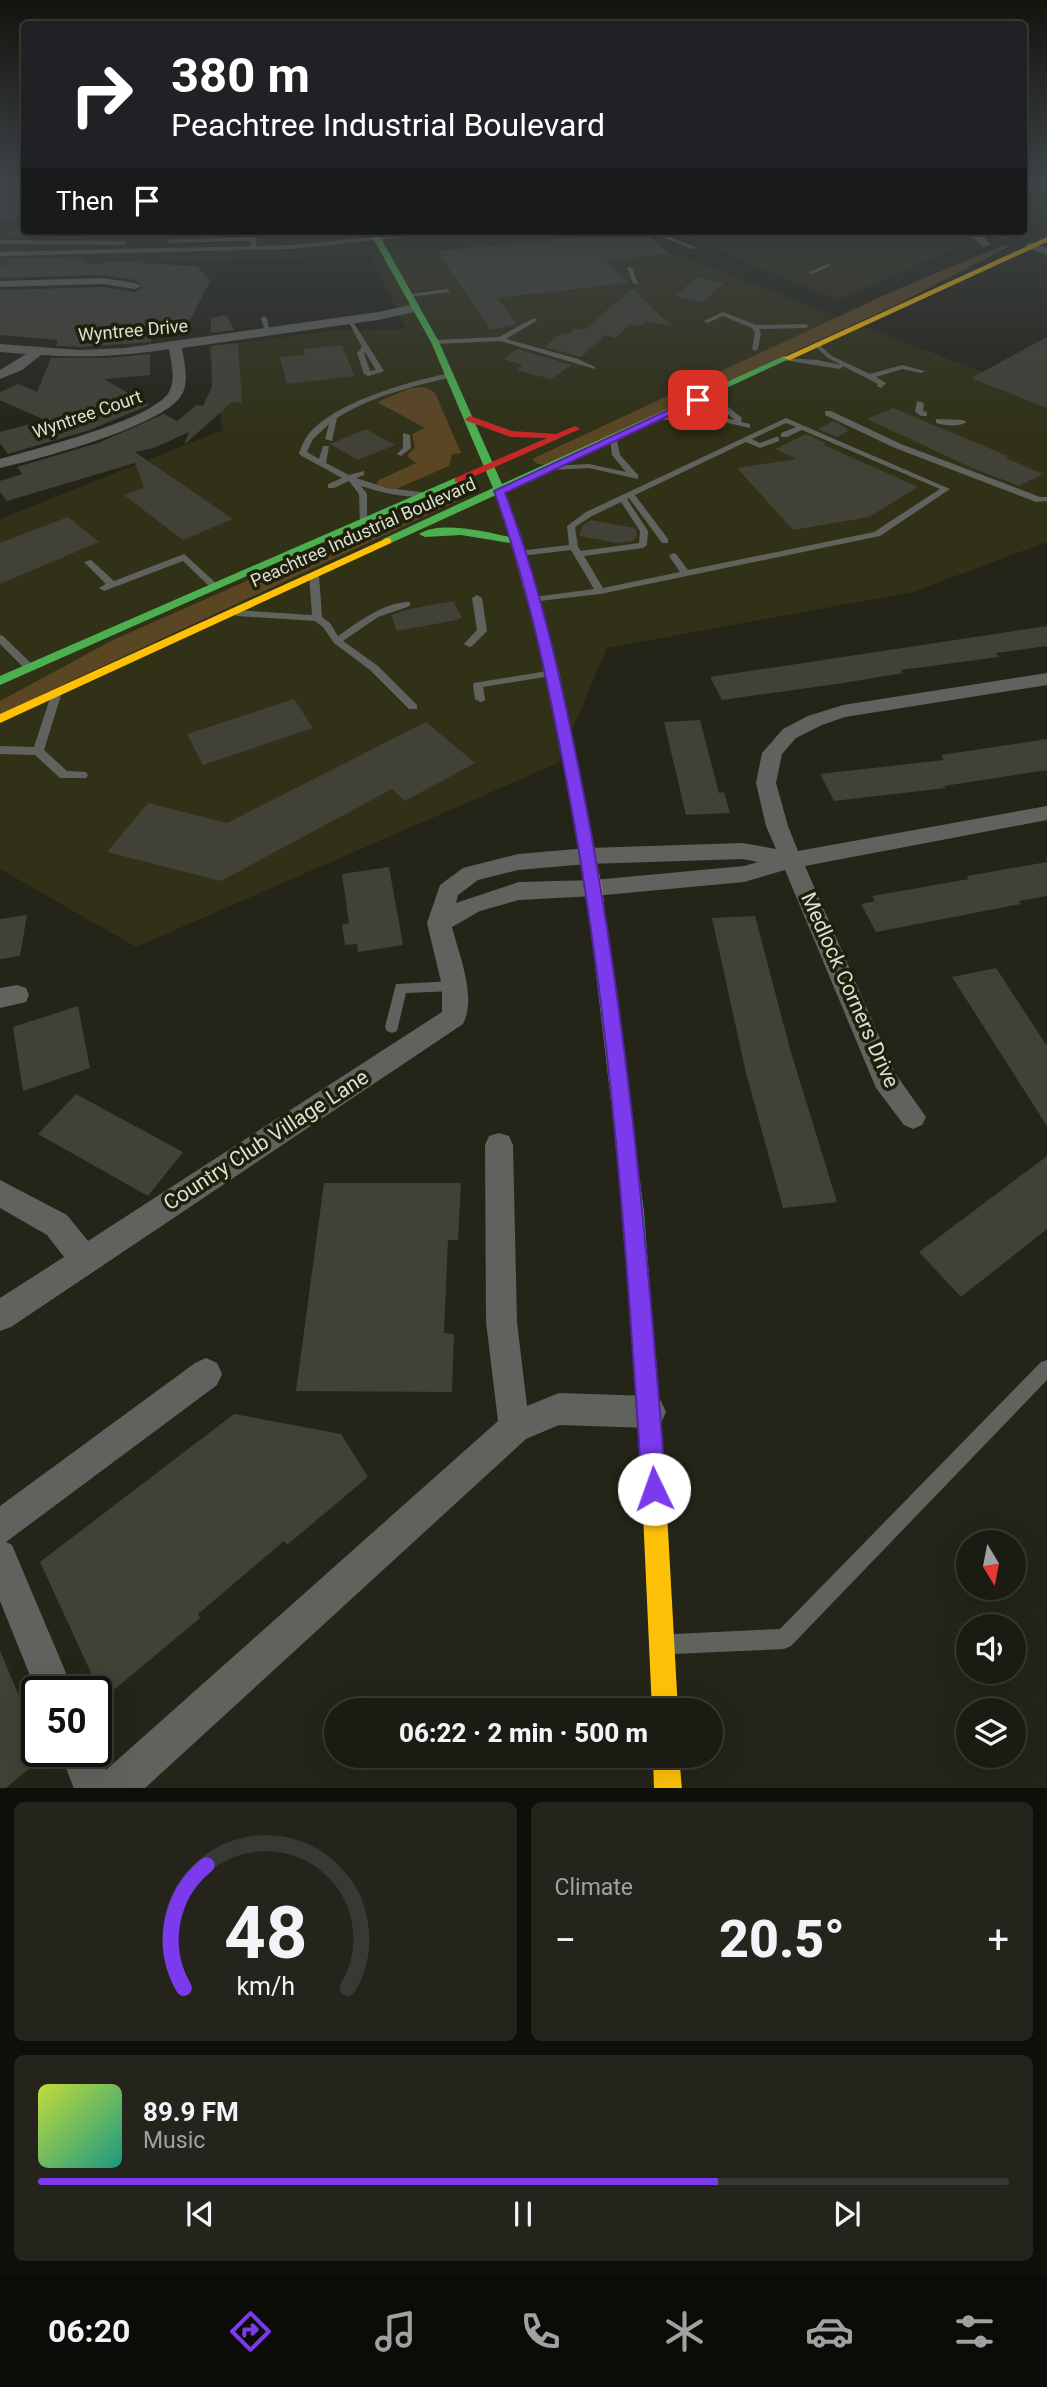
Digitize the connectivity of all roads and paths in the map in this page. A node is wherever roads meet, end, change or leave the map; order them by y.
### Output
1 (391, 265) edge
2 (828, 265) edge
3 (988, 265) edge
4 (629, 268) dead end
5 (811, 273) dead end
6 (636, 283) dead end
7 (0, 284) edge
8 (135, 286) dead end
9 (448, 291) dead end
10 (414, 308) junction
11 (264, 318) dead end
12 (534, 320) dead end
13 (707, 321) dead end
14 (350, 323) junction
15 (812, 324) joint
16 (755, 327) junction
17 (268, 332) junction
18 (500, 339) junction
19 (435, 342) junction
20 (175, 345) junction
21 (817, 345) junction
22 (366, 347) dead end
23 (0, 348) edge
24 (37, 352) junction
25 (749, 352) joint
26 (785, 360) junction
27 (593, 368) dead end
28 (857, 371) junction
29 (921, 371) dead end
30 (0, 375) edge
31 (450, 375) junction
32 (868, 377) junction
33 (881, 386) dead end
34 (717, 391) junction
35 (920, 403) dead end
36 (828, 413) dead end
37 (924, 414) dead end
38 (334, 419) junction
39 (470, 419) junction
40 (658, 419) junction
41 (939, 421) dead end
42 (963, 422) dead end
43 (586, 424) dead end
44 (747, 426) junction
45 (802, 427) junction
46 (760, 433) junction
47 (564, 434) junction
48 (406, 435) dead end
49 (784, 435) dead end
50 (746, 439) junction
51 (775, 439) dead end
52 (613, 440) junction
53 (401, 454) dead end
54 (0, 464) edge
55 (322, 464) junction
56 (489, 466) junction
57 (551, 468) junction
58 (361, 473) dead end
59 (635, 477) junction
60 (351, 481) junction
61 (331, 486) dead end
62 (648, 486) junction
63 (500, 491) junction
64 (425, 494) junction
65 (626, 496) junction
66 (1047, 499) edge
67 (363, 521) junction
68 (664, 541) dead end
69 (383, 544) junction
70 (179, 545) dead end
71 (520, 548) junction
72 (576, 551) junction
73 (673, 555) dead end
74 (184, 557) junction
75 (88, 562) dead end
76 (685, 573) junction
77 (314, 575) junction
78 (109, 586) joint
79 (214, 586) junction
80 (600, 591) junction
81 (477, 598) dead end
82 (534, 600) junction
83 (407, 604) dead end
84 (230, 613) junction
85 (317, 618) junction
86 (0, 638) edge
87 (337, 641) junction
88 (469, 644) dead end
89 (30, 667) junction
90 (553, 673) junction
91 (1047, 678) edge
92 (0, 681) edge
93 (57, 692) junction
94 (480, 699) dead end
95 (413, 707) dead end
96 (0, 719) edge
97 (0, 750) edge
98 (38, 751) junction
99 (82, 775) dead end
100 (1047, 813) edge
101 (588, 856) junction
102 (792, 860) junction
103 (594, 888) junction
104 (439, 923) junction
105 (454, 986) junction
106 (392, 1027) dead end
107 (913, 1117) dead end
108 (499, 1145) dead end
109 (0, 1192) edge
110 (84, 1259) junction
111 (0, 1316) edge
112 (1047, 1368) edge
113 (206, 1374) dead end
114 (650, 1412) junction
115 (515, 1427) junction
116 (0, 1527) edge
117 (0, 1557) edge
118 (662, 1645) junction
119 (48, 1676) edge
120 (664, 1698) edge
121 (85, 1767) edge
122 (667, 1768) edge
123 (94, 1788) edge
124 (114, 1788) edge
125 (668, 1788) edge

1 - 10 main road
2 - 5 lane
3 - 21 main road, Peachtree Industrial Boulevard
4 - 6 lane
7 - 8 street
9 - 10 lane
10 - 14 street, Wyntree Drive
10 - 19 main road
11 - 17 lane
12 - 18 lane
13 - 16 lane
14 - 17 street, Wyntree Drive
14 - 22 lane
15 - 16 lane
15 - 25 main road
16 - 25 lane
17 - 20 street, Wyntree Drive
18 - 19 lane
18 - 27 lane
19 - 31 main road
20 - 24 street, Wyntree Drive
20 - 54 street, Wyntree Court
21 - 26 main road, Peachtree Industrial Boulevard
21 - 28 lane
23 - 24 street, Wyntree Drive
24 - 30 street
26 - 28 lane
26 - 34 main road, Peachtree Industrial Boulevard
28 - 32 lane
29 - 32 lane
31 - 38 lane
31 - 39 main road
32 - 33 lane
34 - 40 main road, Peachtree Industrial Boulevard
34 - 44 lane
35 - 37 lane
36 - 66 lane
38 - 55 lane
38 - 55 lane
39 - 47 main road
39 - 56 main road
40 - 44 lane
40 - 52 main road, Peachtree Industrial Boulevard
41 - 42 lane
43 - 47 main road, Peachtree Industrial Boulevard
44 - 46 lane
45 - 46 lane
45 - 49 lane
45 - 76 lane
46 - 50 lane
47 - 56 main road, Peachtree Industrial Boulevard
48 - 53 lane
50 - 51 lane
50 - 62 lane
52 - 57 main road, Peachtree Industrial Boulevard
52 - 59 lane
55 - 60 lane
56 - 63 main road
56 - 64 main road, Peachtree Industrial Boulevard
57 - 59 lane
57 - 63 main road, Peachtree Industrial Boulevard
58 - 60 lane
59 - 62 lane
60 - 61 lane
60 - 64 lane
60 - 67 lane
62 - 65 lane
63 - 69 main road, Peachtree Industrial Boulevard
63 - 71 main road
64 - 67 main road, Peachtree Industrial Boulevard
65 - 68 lane
65 - 72 lane
65 - 72 lane
67 - 79 main road, Peachtree Industrial Boulevard
69 - 71 main road
69 - 77 main road, Peachtree Industrial Boulevard
70 - 74 lane
71 - 72 lane
71 - 82 main road
72 - 80 lane
73 - 76 lane
74 - 78 lane
74 - 79 lane
75 - 78 lane
76 - 80 lane
77 - 84 main road, Peachtree Industrial Boulevard
77 - 85 lane
79 - 89 main road, Peachtree Industrial Boulevard
80 - 82 lane
81 - 88 lane
82 - 90 main road
83 - 87 lane
84 - 85 lane
84 - 93 main road, Peachtree Industrial Boulevard
85 - 87 lane
86 - 89 lane
87 - 95 lane
89 - 92 main road, Peachtree Industrial Boulevard
90 - 94 lane
90 - 101 main road
91 - 102 street, Medlock Corners Drive
93 - 96 main road, Peachtree Industrial Boulevard
93 - 98 lane
97 - 98 lane
98 - 99 lane
100 - 102 street
101 - 102 street
101 - 103 main road
101 - 104 street
102 - 103 street
102 - 107 street, Medlock Corners Drive
103 - 104 street
103 - 114 main road
104 - 105 street, Country Club Village Lane
105 - 106 lane
105 - 110 street, Country Club Village Lane
108 - 115 street
109 - 110 street
110 - 111 street, Country Club Village Lane
112 - 118 lane
113 - 116 street
114 - 115 street
114 - 118 main road
115 - 124 street
117 - 119 street
118 - 120 main road
121 - 123 street
122 - 125 main road

